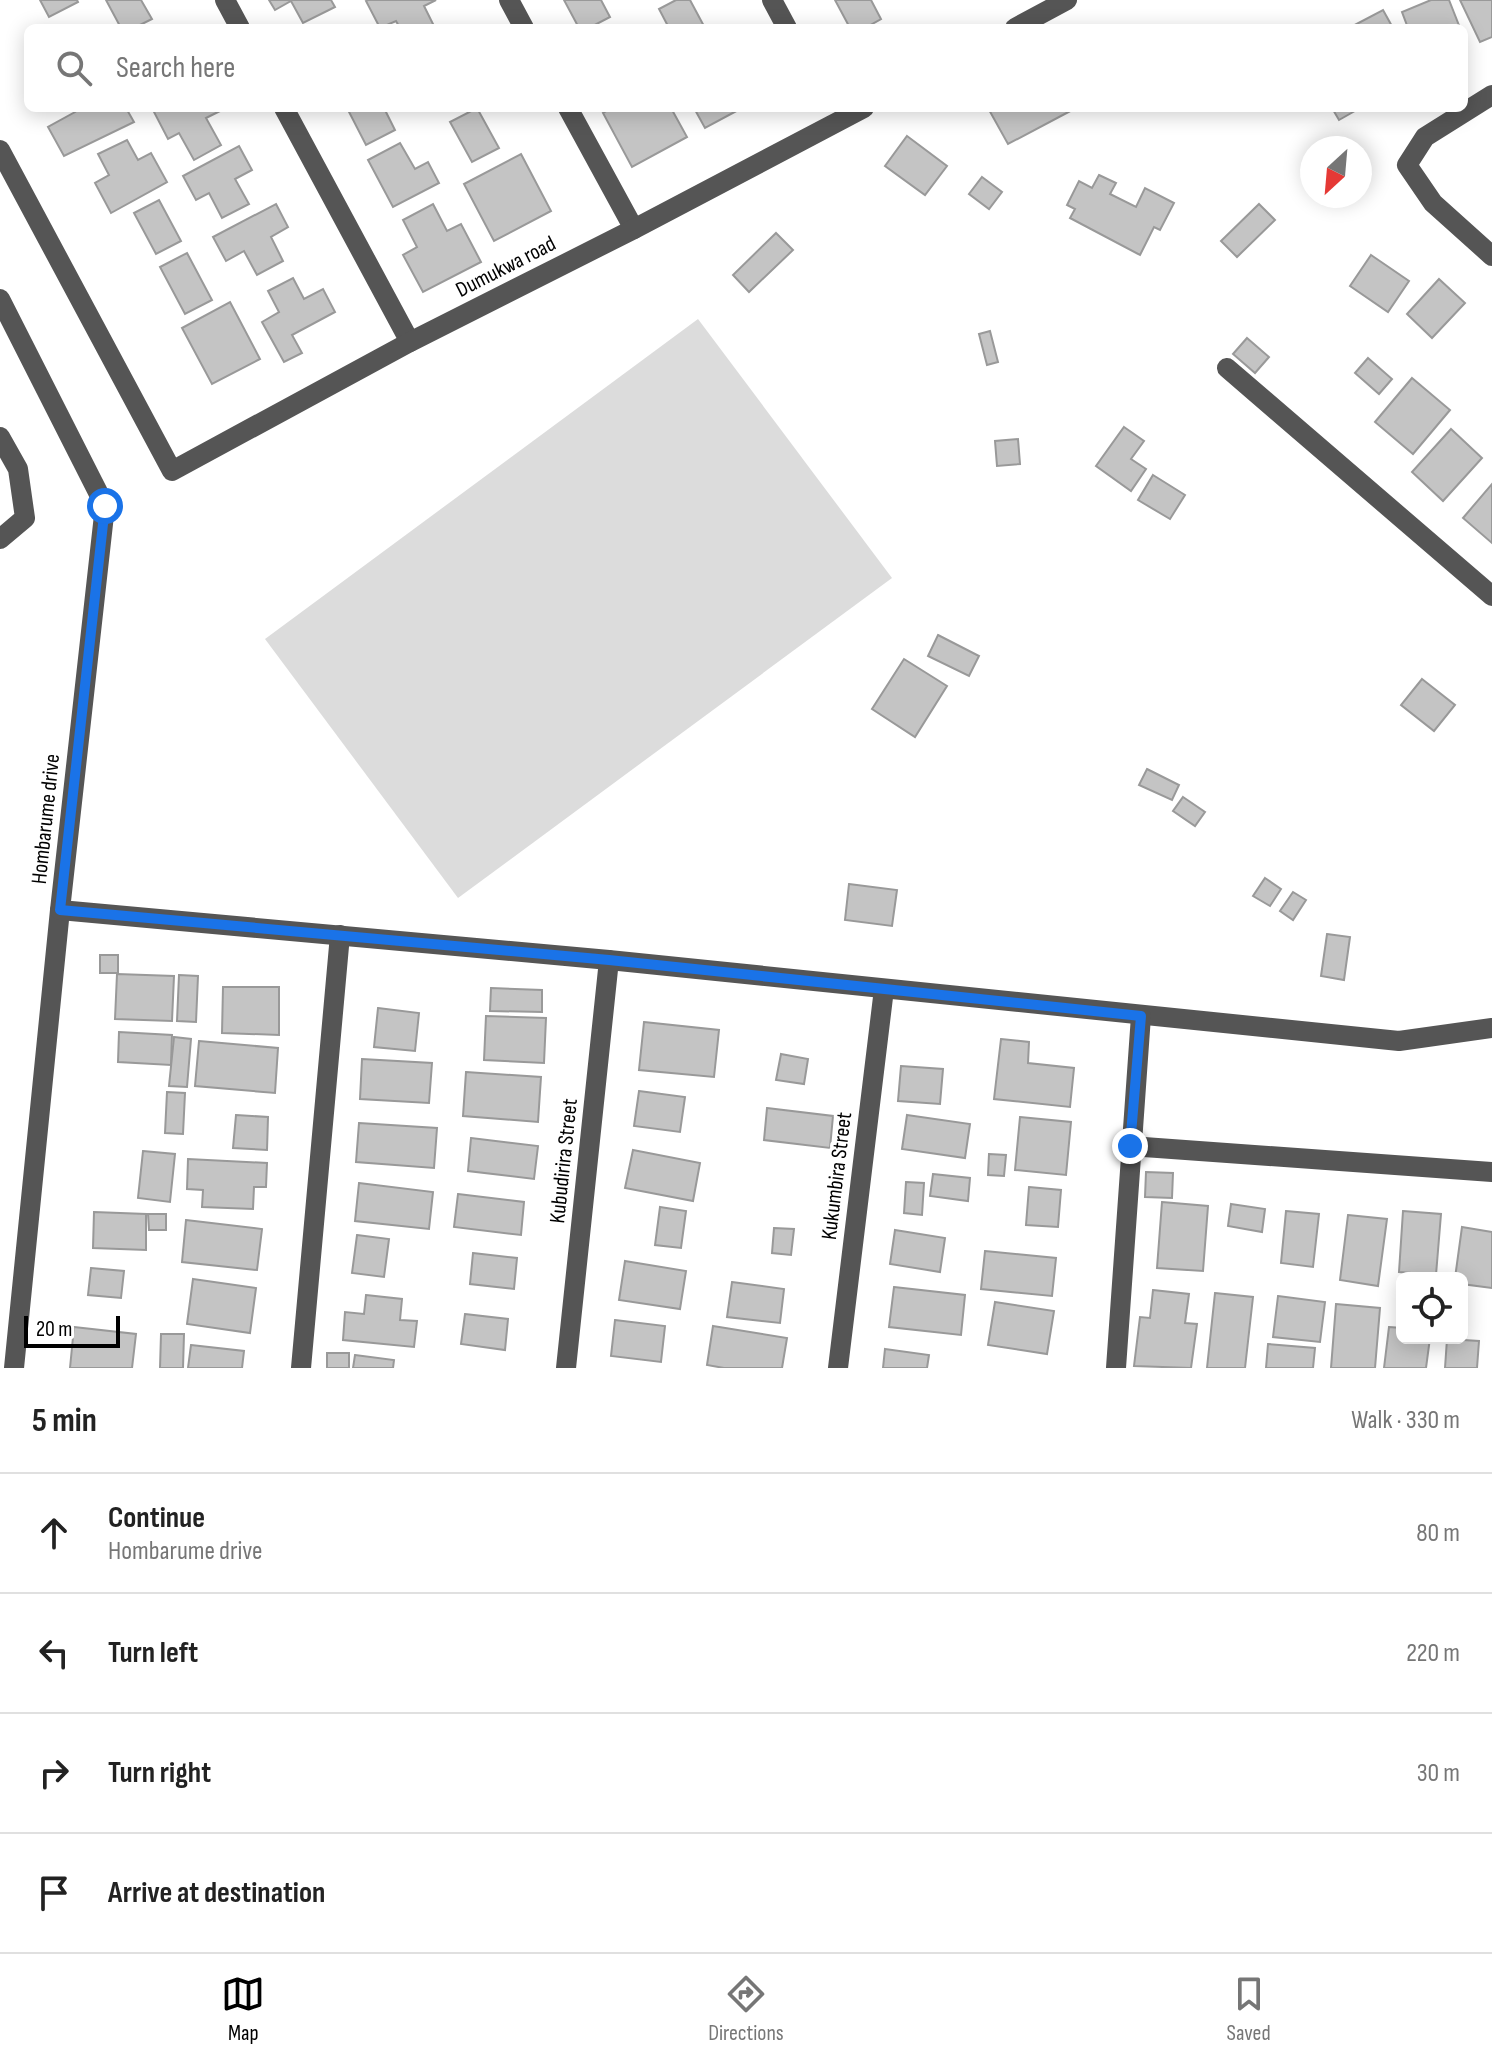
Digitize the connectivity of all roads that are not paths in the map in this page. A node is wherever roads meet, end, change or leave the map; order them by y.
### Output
1 (225, 0) edge
2 (509, 0) edge
3 (772, 0) edge
4 (1067, 0) edge
5 (238, 24) edge
6 (522, 24) edge
7 (785, 24) edge
8 (1022, 24) edge
9 (1492, 95) edge
10 (1468, 110) edge
11 (286, 112) edge
12 (570, 112) edge
13 (1465, 112) edge
14 (833, 115) edge
15 (0, 150) edge
16 (634, 229) junction
17 (1492, 256) edge
18 (0, 299) edge
19 (410, 342) junction
20 (1227, 368) dead end
21 (0, 437) edge
22 (0, 539) edge
23 (1492, 596) edge
24 (60, 910) junction
25 (340, 935) junction
26 (609, 960) junction
27 (884, 989) junction
28 (1141, 1016) junction
29 (1492, 1028) edge
30 (1130, 1146) junction
31 (1492, 1172) edge
32 (14, 1368) edge
33 (301, 1368) edge
34 (566, 1368) edge
35 (838, 1368) edge
36 (1116, 1368) edge

1 - 5 street
2 - 6 street
3 - 7 street
4 - 8 street
9 - 10 street
11 - 19 street
12 - 16 street
13 - 17 street
14 - 16 street, Dumukwa road
15 - 19 street, Dumukwa road
16 - 19 street, Dumukwa road
18 - 24 street, Hombarume drive
20 - 23 street
21 - 22 street
24 - 25 street
24 - 32 street, Hombarume drive
25 - 26 street
25 - 33 street
26 - 27 street
26 - 34 street, Kubudirira Street
27 - 28 street
27 - 35 street, Kukumbira Street
28 - 29 street
28 - 30 street
30 - 31 street
30 - 36 street

